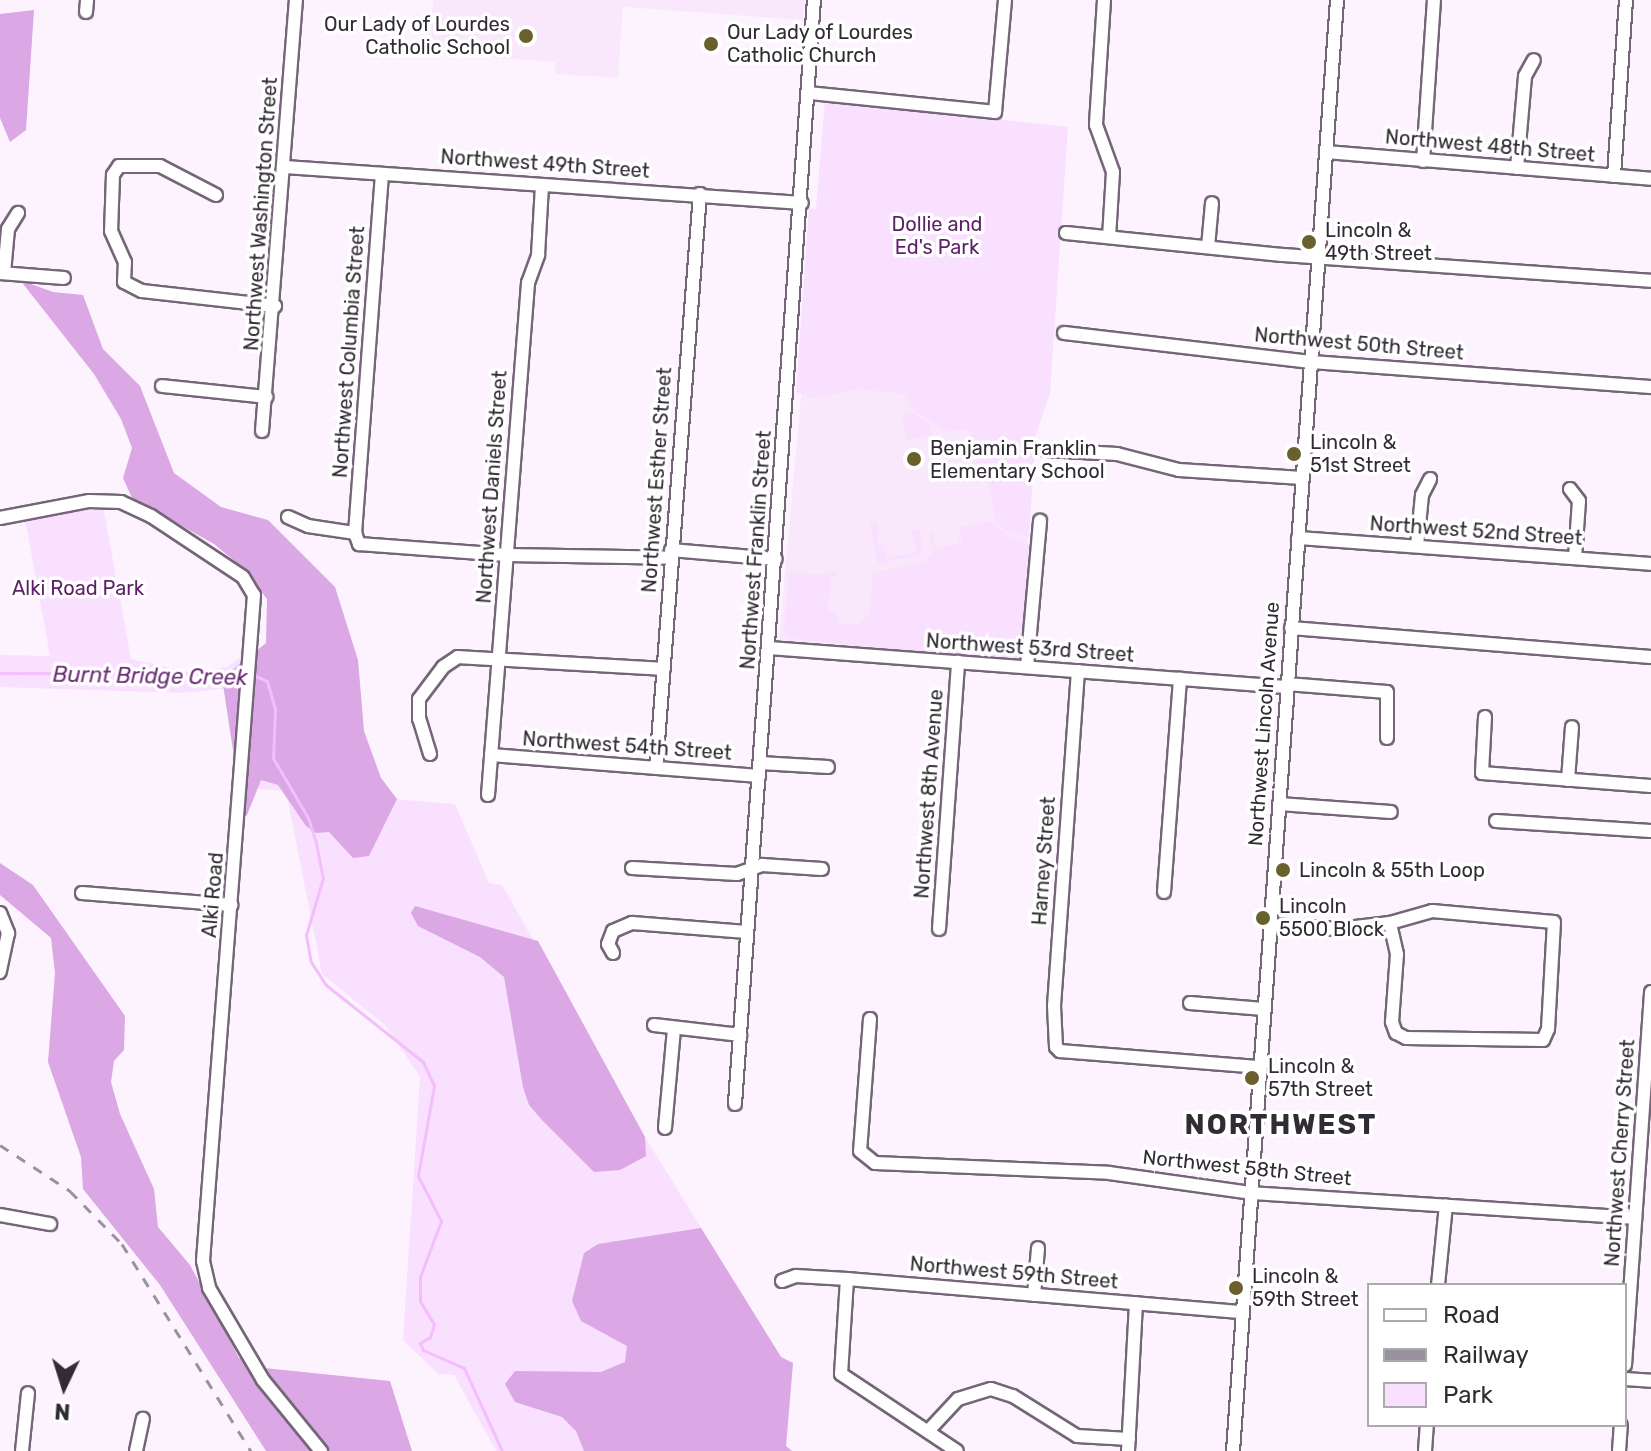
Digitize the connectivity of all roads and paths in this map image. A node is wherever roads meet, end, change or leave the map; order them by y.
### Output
1 (296, 0) edge
2 (814, 0) edge
3 (1005, 0) edge
4 (1104, 0) edge
5 (1337, 0) edge
6 (1434, 0) edge
7 (1626, 0) edge
8 (1534, 60) dead end
9 (809, 93) junction
10 (1326, 152) junction
11 (1423, 161) junction
12 (285, 167) junction
13 (1517, 168) junction
14 (382, 174) junction
15 (1614, 176) junction
16 (1651, 179) edge
17 (542, 185) junction
18 (700, 194) junction
19 (216, 195) dead end
20 (802, 203) junction
21 (1212, 203) dead end
22 (18, 213) dead end
23 (1066, 233) dead end
24 (1109, 237) junction
25 (1208, 247) junction
26 (1319, 253) junction
27 (2, 273) edge
28 (64, 278) dead end
29 (1651, 281) edge
30 (275, 306) junction
31 (1064, 333) dead end
32 (1311, 362) junction
33 (162, 386) dead end
34 (1651, 387) edge
35 (266, 397) junction
36 (262, 431) dead end
37 (1046, 450) dead end
38 (1302, 478) junction
39 (1430, 479) dead end
40 (1570, 489) dead end
41 (288, 517) dead end
42 (0, 518) edge
43 (1040, 521) dead end
44 (355, 533) junction
45 (1298, 538) junction
46 (1417, 546) junction
47 (671, 554) junction
48 (507, 555) junction
49 (1575, 558) junction
50 (776, 559) junction
51 (1651, 564) edge
52 (1291, 628) junction
53 (769, 648) junction
54 (499, 657) junction
55 (1651, 657) edge
56 (958, 662) junction
57 (1027, 667) junction
58 (664, 669) junction
59 (1078, 671) junction
60 (1180, 679) junction
61 (1287, 686) junction
62 (1485, 717) dead end
63 (1572, 727) dead end
64 (1387, 738) dead end
65 (430, 754) dead end
66 (491, 755) junction
67 (828, 767) dead end
68 (656, 768) junction
69 (759, 769) junction
70 (1568, 780) junction
71 (1651, 786) edge
72 (488, 795) dead end
73 (1279, 804) junction
74 (1391, 812) dead end
75 (1496, 821) dead end
76 (1651, 831) edge
77 (632, 868) dead end
78 (752, 868) junction
79 (822, 869) dead end
80 (1164, 892) dead end
81 (82, 893) dead end
82 (232, 905) junction
83 (0, 913) edge
84 (1390, 923) junction
85 (1270, 925) junction
86 (939, 929) dead end
87 (747, 932) junction
88 (613, 953) dead end
89 (0, 972) edge
90 (1651, 992) edge
91 (1190, 1003) dead end
92 (1264, 1009) junction
93 (1650, 1012) edge
94 (870, 1019) dead end
95 (654, 1025) dead end
96 (674, 1030) junction
97 (740, 1035) junction
98 (1260, 1067) junction
99 (735, 1104) dead end
100 (665, 1128) dead end
101 (1251, 1193) junction
102 (1651, 1193) edge
103 (1637, 1196) junction
104 (1446, 1205) junction
105 (0, 1215) edge
106 (1635, 1218) junction
107 (50, 1224) dead end
108 (1038, 1248) dead end
109 (847, 1279) junction
110 (782, 1281) dead end
111 (1438, 1283) edge
112 (1034, 1295) junction
113 (1136, 1303) junction
114 (1243, 1312) junction
115 (1627, 1336) edge
116 (1627, 1379) edge
117 (1651, 1381) edge
118 (28, 1393) dead end
119 (143, 1419) dead end
120 (1427, 1427) edge
121 (1621, 1427) edge
122 (930, 1429) junction
123 (1128, 1445) edge
124 (22, 1451) edge
125 (136, 1451) edge
126 (321, 1451) edge
127 (957, 1451) edge
128 (1233, 1451) edge
129 (1425, 1451) edge
130 (1619, 1451) edge

1 - 12 street, Northwest Washington Street
2 - 9 street, Northwest Franklin Street
3 - 9 street
4 - 24 street
5 - 10 street, Northwest Lincoln Avenue
6 - 11 street
7 - 15 street
8 - 13 street
9 - 20 street, Northwest Franklin Street
10 - 11 street, Northwest 48th Street
10 - 26 street, Northwest Lincoln Avenue
11 - 13 street, Northwest 48th Street
12 - 14 street, Northwest 49th Street
12 - 30 street, Northwest Washington Street
13 - 15 street, Northwest 48th Street
14 - 17 street, Northwest 49th Street
14 - 44 street, Northwest Columbia Street
15 - 16 street, Northwest 48th Street
17 - 18 street, Northwest 49th Street
17 - 48 street, Northwest Daniels Street
18 - 20 street, Northwest 49th Street
18 - 47 street, Northwest Esther Street
19 - 30 street
20 - 50 street, Northwest Franklin Street
21 - 25 street
22 - 27 street
23 - 24 street
24 - 25 street
25 - 26 street
26 - 29 street
26 - 32 street, Northwest Lincoln Avenue
27 - 28 street
30 - 35 street, Northwest Washington Street
31 - 32 street, Northwest 50th Street
32 - 34 street, Northwest 50th Street
32 - 38 street, Northwest Lincoln Avenue
33 - 35 street
35 - 36 street, Northwest Washington Street
37 - 38 street
38 - 45 street, Northwest Lincoln Avenue
39 - 46 street
40 - 49 street
41 - 44 street
42 - 82 street, Alki Road
43 - 57 street
44 - 48 street
45 - 46 street, Northwest 52nd Street
45 - 52 street, Northwest Lincoln Avenue
46 - 49 street, Northwest 52nd Street
47 - 48 street
47 - 50 street
47 - 58 street, Northwest Esther Street
48 - 54 street, Northwest Daniels Street
49 - 51 street, Northwest 52nd Street
50 - 53 street, Northwest Franklin Street
52 - 55 street
52 - 61 street, Northwest Lincoln Avenue
53 - 56 street, Northwest 53rd Street
53 - 69 street, Northwest Franklin Street
54 - 58 street
54 - 65 street
54 - 66 street, Northwest Daniels Street
56 - 57 street, Northwest 53rd Street
56 - 86 street, Northwest 8th Avenue
57 - 59 street, Northwest 53rd Street
58 - 68 street, Northwest Esther Street
59 - 60 street, Northwest 53rd Street
59 - 98 street, Harney Street
60 - 61 street, Northwest 53rd Street
60 - 80 street
61 - 64 street, Northwest 53rd Street
61 - 73 street, Northwest Lincoln Avenue
62 - 70 street
63 - 70 street
66 - 68 street, Northwest 54th Street
66 - 72 street, Northwest Daniels Street
67 - 69 street, Northwest 54th Street
68 - 69 street, Northwest 54th Street
69 - 78 street, Northwest Franklin Street
70 - 71 street
73 - 74 street
73 - 85 street, Northwest Lincoln Avenue
75 - 76 street
77 - 78 street
78 - 79 street
78 - 87 street, Northwest Franklin Street
81 - 82 street
82 - 126 street, Alki Road
83 - 89 street
84 - 84 street
84 - 85 street
85 - 92 street, Northwest Lincoln Avenue
87 - 88 street
87 - 97 street, Northwest Franklin Street
90 - 93 street, Northwest Cherry Street
91 - 92 street
92 - 98 street, Northwest Lincoln Avenue
93 - 103 street, Northwest Cherry Street
94 - 101 street, Northwest 58th Street
95 - 96 street
96 - 97 street
96 - 100 street
97 - 99 street, Northwest Franklin Street
98 - 101 street, Northwest Lincoln Avenue
101 - 104 street, Northwest 58th Street
101 - 114 street, Northwest Lincoln Avenue
102 - 103 street
103 - 106 street, Northwest Cherry Street
104 - 106 street, Northwest 58th Street
104 - 111 street
105 - 107 street
106 - 115 street, Northwest Cherry Street
108 - 112 street
109 - 110 street, Northwest 59th Street
109 - 112 street, Northwest 59th Street
109 - 122 street
112 - 113 street, Northwest 59th Street
113 - 114 street, Northwest 59th Street
113 - 123 street
114 - 128 street, Northwest Lincoln Avenue
116 - 117 street
118 - 124 street
119 - 125 street
120 - 129 street
121 - 130 street
122 - 123 street
122 - 127 street

